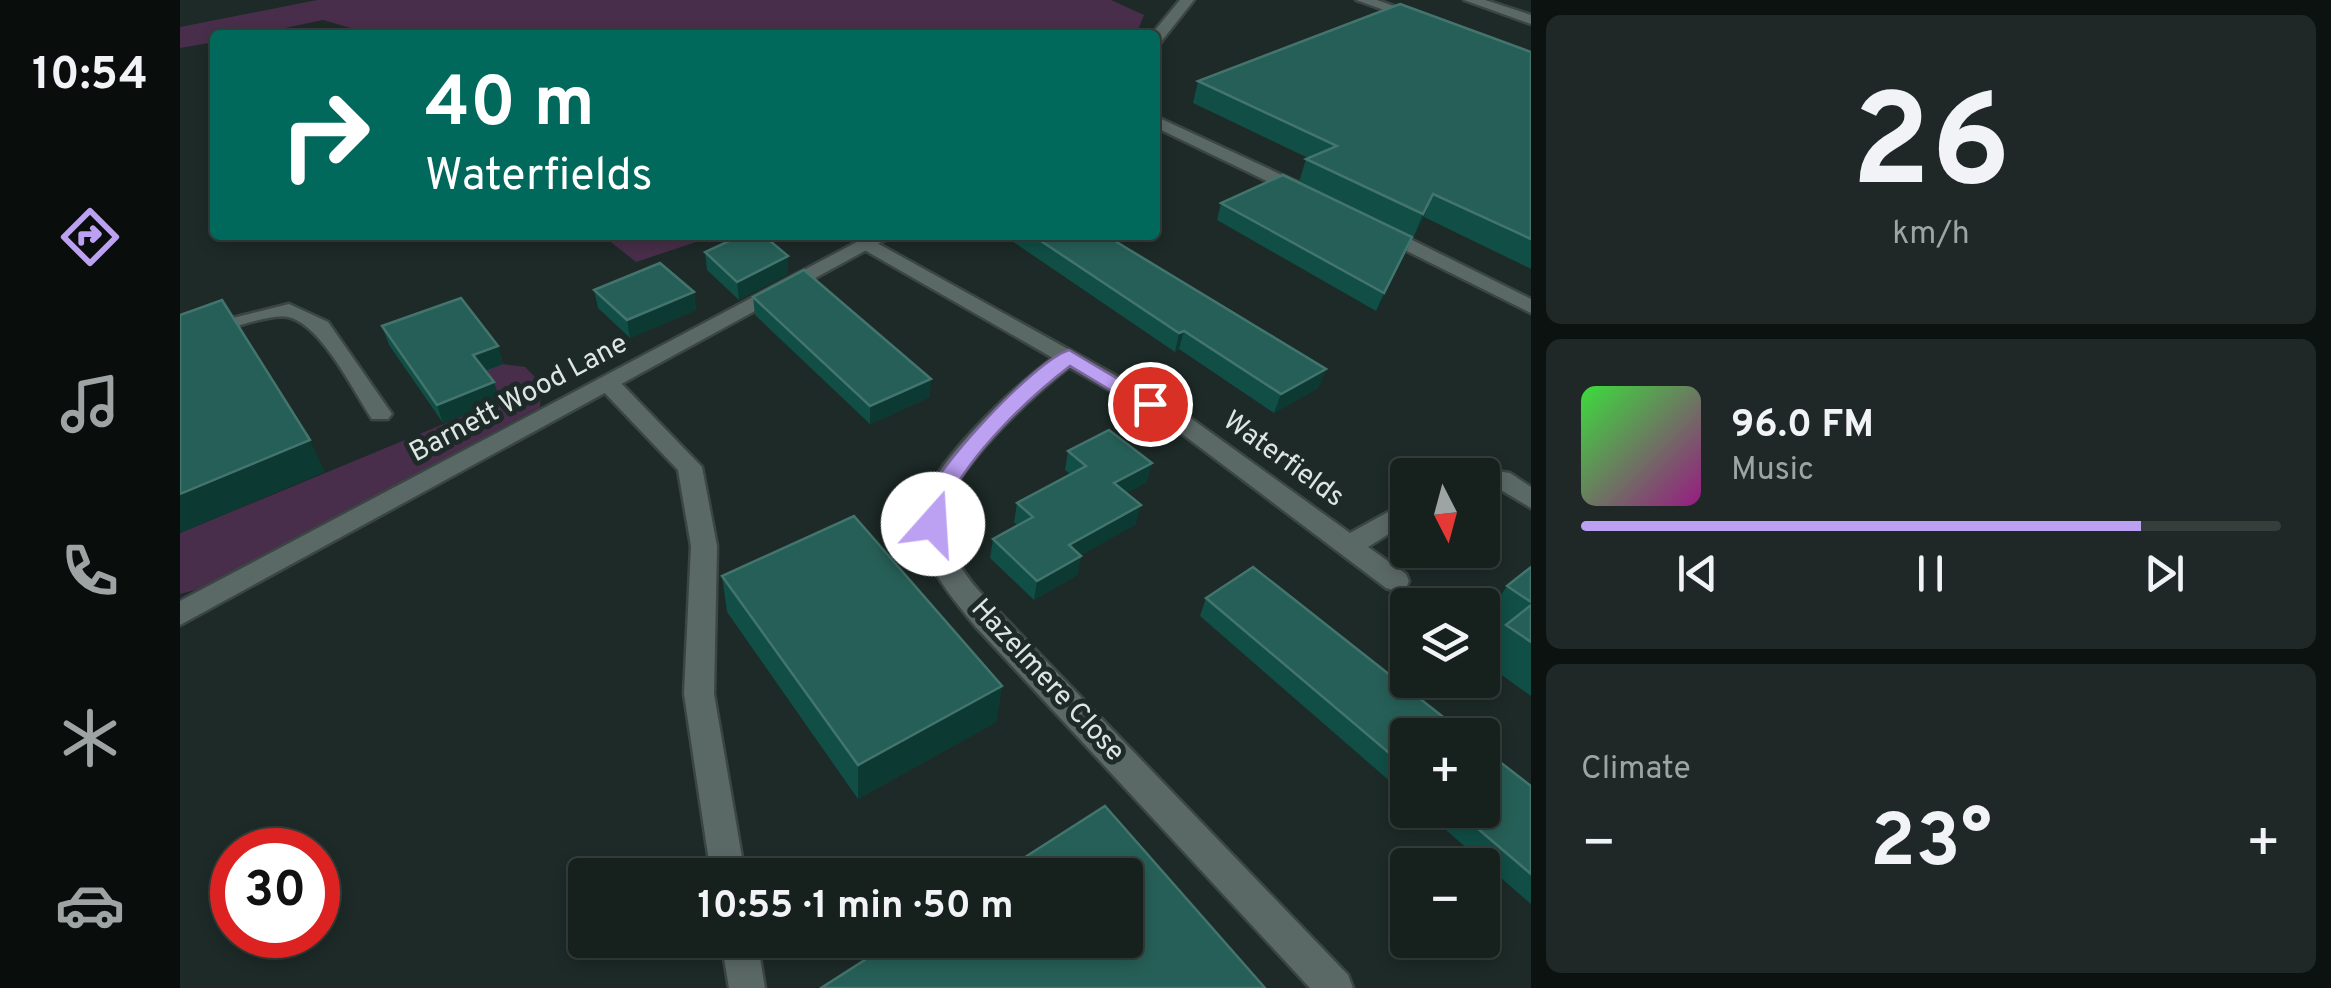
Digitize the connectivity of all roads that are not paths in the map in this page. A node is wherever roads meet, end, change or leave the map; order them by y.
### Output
1 (1187, 0) edge
2 (1363, 0) edge
3 (1470, 0) edge
4 (1531, 20) edge
5 (1429, 21) edge
6 (1160, 34) edge
7 (1160, 123) edge
8 (1322, 202) edge
9 (1357, 219) edge
10 (876, 240) edge
11 (1531, 307) edge
12 (180, 338) edge
13 (1069, 356) junction
14 (610, 385) junction
15 (380, 414) dead end
16 (1500, 479) edge
17 (1531, 499) edge
18 (1390, 521) edge
19 (1349, 546) junction
20 (1396, 580) dead end
21 (180, 614) edge
22 (725, 858) edge
23 (741, 958) edge
24 (746, 988) edge
25 (1335, 988) edge

1 - 6 street
2 - 5 street
3 - 4 street
7 - 8 street
9 - 11 street
10 - 13 street, Waterfields
10 - 14 street, Barnett Wood Lane
12 - 15 street
13 - 19 street, Waterfields
13 - 25 street, Hazelmere Close
14 - 21 street, Barnett Wood Lane
14 - 22 street
16 - 17 street
18 - 19 street, Waterfields
19 - 20 street, Waterfields
23 - 24 street

